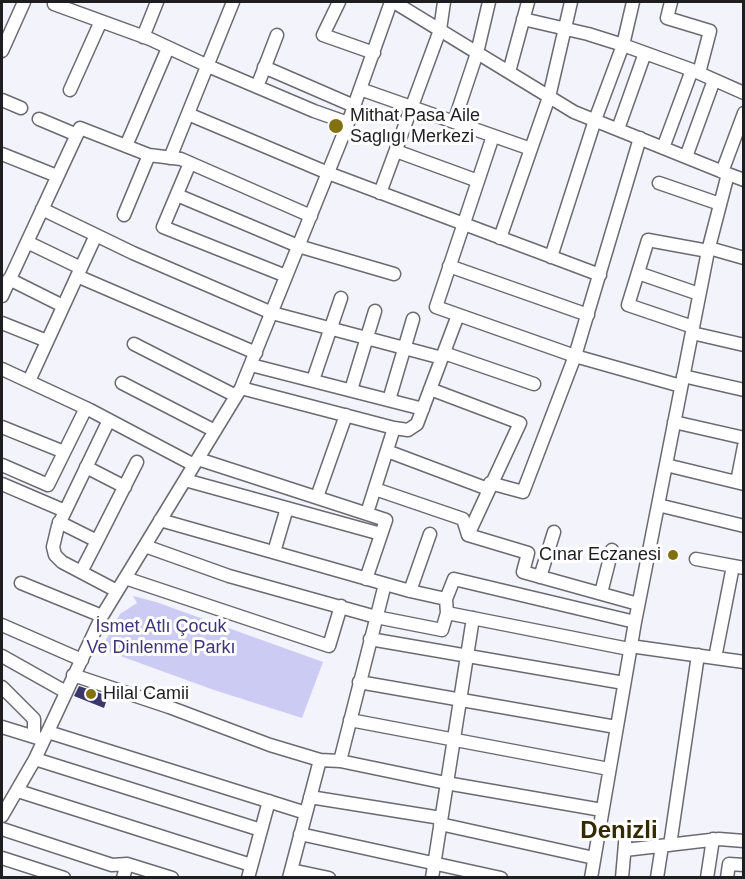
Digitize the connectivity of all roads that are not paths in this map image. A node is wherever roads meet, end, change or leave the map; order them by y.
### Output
1 (24, 2) edge
2 (52, 2) edge
3 (157, 2) edge
4 (233, 2) edge
5 (339, 2) edge
6 (392, 2) edge
7 (444, 2) edge
8 (489, 2) edge
9 (528, 2) edge
10 (571, 2) edge
11 (633, 2) edge
12 (671, 2) edge
13 (523, 19) junction
14 (101, 21) junction
15 (566, 29) junction
16 (440, 30) junction
17 (277, 35) dead end
18 (143, 37) junction
19 (623, 45) junction
20 (168, 48) junction
21 (2, 51) edge
22 (374, 53) junction
23 (477, 53) junction
24 (645, 53) junction
25 (207, 66) junction
26 (264, 67) junction
27 (696, 71) junction
28 (509, 72) junction
29 (714, 80) junction
30 (257, 87) junction
31 (360, 89) junction
32 (70, 90) dead end
33 (744, 93) edge
34 (549, 97) junction
35 (2, 100) edge
36 (354, 106) junction
37 (411, 107) junction
38 (21, 108) dead end
39 (744, 113) edge
40 (188, 114) junction
41 (39, 119) dead end
42 (596, 120) junction
43 (454, 122) junction
44 (348, 123) junction
45 (618, 129) junction
46 (77, 135) junction
47 (493, 136) junction
48 (640, 138) junction
49 (126, 146) junction
50 (663, 148) junction
51 (531, 149) junction
52 (396, 151) junction
53 (2, 154) edge
54 (149, 155) junction
55 (686, 157) junction
56 (170, 158) junction
57 (190, 163) junction
58 (328, 173) junction
59 (725, 173) junction
60 (57, 176) junction
61 (744, 180) edge
62 (478, 181) junction
63 (659, 183) dead end
64 (380, 193) junction
65 (177, 195) junction
66 (720, 204) junction
67 (42, 209) junction
68 (124, 215) dead end
69 (310, 216) junction
70 (463, 224) junction
71 (96, 236) junction
72 (500, 238) junction
73 (27, 242) junction
74 (298, 246) junction
75 (708, 249) junction
76 (551, 257) junction
77 (744, 258) edge
78 (449, 266) junction
79 (79, 272) junction
80 (638, 273) junction
81 (394, 274) dead end
82 (600, 275) junction
83 (286, 276) junction
84 (9, 279) junction
85 (699, 294) junction
86 (2, 296) edge
87 (340, 298) dead end
88 (63, 306) junction
89 (375, 311) dead end
90 (272, 313) junction
91 (458, 315) junction
92 (588, 315) junction
93 (413, 319) dead end
94 (2, 322) edge
95 (330, 329) junction
96 (692, 330) junction
97 (365, 339) junction
98 (47, 341) junction
99 (134, 344) dead end
100 (744, 345) edge
101 (404, 349) junction
102 (443, 356) junction
103 (575, 356) junction
104 (253, 359) junction
105 (2, 369) edge
106 (313, 380) junction
107 (29, 381) junction
108 (682, 381) junction
109 (122, 383) dead end
110 (534, 384) dead end
111 (430, 389) junction
112 (351, 390) junction
113 (744, 390) edge
114 (239, 392) junction
115 (389, 400) junction
116 (86, 408) junction
117 (423, 409) junction
118 (346, 415) junction
119 (109, 420) junction
120 (674, 422) junction
121 (2, 427) edge
122 (394, 428) junction
123 (215, 431) junction
124 (744, 438) edge
125 (744, 446) edge
126 (387, 451) junction
127 (64, 452) junction
128 (137, 462) dead end
129 (196, 462) junction
130 (2, 465) edge
131 (666, 465) junction
132 (86, 467) junction
133 (185, 480) junction
134 (740, 483) edge
135 (2, 484) edge
136 (489, 486) junction
137 (125, 487) junction
138 (375, 489) junction
139 (317, 497) junction
140 (658, 505) junction
141 (287, 508) junction
142 (367, 513) junction
143 (62, 516) junction
144 (160, 520) junction
145 (744, 526) edge
146 (554, 532) dead end
147 (381, 534) junction
148 (430, 534) dead end
149 (468, 535) junction
150 (97, 541) junction
151 (145, 546) junction
152 (612, 550) dead end
153 (274, 552) junction
154 (696, 559) dead end
155 (738, 567) edge
156 (81, 572) junction
157 (540, 577) junction
158 (125, 578) junction
159 (366, 579) junction
160 (21, 583) dead end
161 (385, 584) junction
162 (117, 591) junction
163 (410, 591) junction
164 (601, 593) junction
165 (446, 599) junction
166 (638, 604) junction
167 (341, 606) junction
168 (447, 612) junction
169 (102, 616) junction
170 (376, 617) junction
171 (473, 618) junction
172 (635, 622) junction
173 (2, 625) edge
174 (370, 639) junction
175 (630, 647) junction
176 (698, 655) junction
177 (2, 656) edge
178 (467, 656) junction
179 (715, 658) junction
180 (82, 660) junction
181 (744, 662) edge
182 (73, 675) junction
183 (359, 682) junction
184 (624, 683) junction
185 (2, 687) edge
186 (66, 692) junction
187 (459, 700) junction
188 (350, 720) junction
189 (2, 727) edge
190 (616, 727) junction
191 (42, 736) junction
192 (453, 741) junction
193 (35, 759) junction
194 (320, 760) junction
195 (340, 761) junction
196 (609, 769) junction
197 (446, 783) junction
198 (18, 791) junction
199 (310, 797) junction
200 (269, 801) junction
201 (602, 810) junction
202 (3, 811) edge
203 (306, 813) junction
204 (440, 821) junction
205 (2, 829) edge
206 (261, 830) junction
207 (599, 830) junction
208 (300, 834) junction
209 (713, 839) junction
210 (744, 841) edge
211 (666, 845) junction
212 (626, 850) junction
213 (2, 858) edge
214 (594, 858) junction
215 (434, 862) junction
216 (127, 864) junction
217 (744, 865) edge
218 (249, 871) edge
219 (290, 874) edge
220 (64, 878) edge
221 (123, 878) edge
222 (172, 878) edge
223 (329, 878) edge
224 (432, 878) edge
225 (501, 878) edge
226 (591, 878) edge
227 (621, 878) edge
228 (657, 878) edge
229 (707, 878) edge
230 (727, 878) edge

1 - 21 street
2 - 14 street
3 - 18 street
4 - 25 street
5 - 22 street
6 - 16 street
6 - 22 street
7 - 16 street
8 - 23 street
9 - 13 street
10 - 15 street
11 - 19 street
12 - 27 street
13 - 15 street
13 - 28 street
14 - 18 street
14 - 32 street
15 - 19 street
15 - 34 street
16 - 23 street
16 - 37 street
17 - 26 street
18 - 20 street
19 - 24 street
19 - 42 street
20 - 25 street
20 - 49 street
22 - 31 street
23 - 28 street
23 - 43 street
24 - 27 street
24 - 45 street
25 - 30 street
25 - 40 street
26 - 30 street
26 - 36 street
27 - 29 street
27 - 50 street
28 - 34 street
29 - 33 street
29 - 55 street
30 - 44 street
31 - 36 street
31 - 37 street
34 - 42 street
34 - 51 street
35 - 38 street
36 - 44 street
37 - 43 street
37 - 52 street
39 - 59 street
40 - 56 street
40 - 58 street
41 - 46 street
42 - 45 street
42 - 76 street
43 - 47 street
44 - 58 street
45 - 48 street
46 - 49 street
46 - 60 street
47 - 51 street
47 - 62 street
48 - 50 street
48 - 82 street
49 - 54 street
50 - 55 street
51 - 72 street
52 - 62 street
52 - 64 street
53 - 60 street
54 - 56 street
54 - 68 street
55 - 59 street
56 - 57 street
57 - 65 street
57 - 69 street
58 - 64 street
58 - 69 street
59 - 61 street
59 - 66 street
60 - 67 street
62 - 70 street
63 - 66 street
64 - 70 street
65 - 74 street
65 - 83 street
66 - 75 street
67 - 71 street
67 - 73 street
69 - 74 street
70 - 72 street
70 - 78 street
71 - 79 street
71 - 90 street
72 - 76 street
73 - 79 street
73 - 84 street
74 - 81 street
74 - 83 street
75 - 77 street
75 - 80 street
75 - 85 street
76 - 82 street
78 - 91 street
78 - 92 street
79 - 88 street
79 - 104 street
80 - 85 street
80 - 96 street
82 - 92 street
83 - 90 street
84 - 86 street
84 - 88 street
85 - 96 street
87 - 95 street
88 - 98 street
89 - 97 street
90 - 95 street
90 - 104 street
91 - 102 street
91 - 103 street
92 - 103 street
93 - 101 street
94 - 98 street
95 - 97 street
95 - 106 street
96 - 100 street
96 - 108 street
97 - 101 street
97 - 112 street
98 - 107 street
99 - 114 street
101 - 102 street
101 - 115 street
102 - 110 street
102 - 111 street
103 - 108 street
103 - 136 street
104 - 106 street
104 - 114 street
105 - 107 street
106 - 112 street
107 - 116 street
108 - 113 street
108 - 120 street
109 - 123 street
111 - 117 street
111 - 136 street
112 - 115 street
114 - 118 street
114 - 123 street
115 - 117 street
116 - 119 street
116 - 127 street
117 - 122 street
118 - 122 street
118 - 139 street
119 - 129 street
119 - 132 street
120 - 124 street
120 - 131 street
121 - 127 street
122 - 126 street
123 - 129 street
125 - 134 street
126 - 136 street
126 - 138 street
127 - 130 street
128 - 137 street
129 - 133 street
129 - 139 street
131 - 134 street
131 - 140 street
132 - 137 street
132 - 143 street
133 - 141 street
133 - 144 street
135 - 143 street
136 - 149 street
137 - 150 street
138 - 142 street
138 - 149 street
139 - 142 street
140 - 145 street
140 - 166 street
141 - 147 street
141 - 153 street
142 - 147 street
143 - 150 street
143 - 156 street
144 - 151 street
144 - 153 street
146 - 157 street
147 - 159 street
148 - 163 street
149 - 157 street
150 - 156 street
151 - 158 street
151 - 167 street
152 - 164 street
153 - 159 street
154 - 155 street
155 - 179 street
156 - 162 street
157 - 164 street
158 - 162 street
158 - 167 street
159 - 161 street
160 - 169 street
161 - 163 street
161 - 170 street
162 - 169 street
163 - 165 street
164 - 166 street
165 - 168 street
165 - 172 street
166 - 172 street
167 - 170 street
168 - 170 street
168 - 171 street
169 - 180 street
170 - 174 street
171 - 175 street
171 - 178 street
172 - 175 street
173 - 180 street
174 - 178 street
174 - 183 street
175 - 176 street
175 - 184 street
176 - 179 street
176 - 211 street
177 - 186 street
178 - 184 street
178 - 187 street
179 - 181 street
180 - 182 street
182 - 186 street
182 - 194 street
183 - 187 street
183 - 188 street
184 - 190 street
185 - 191 street
186 - 191 street
187 - 190 street
187 - 192 street
188 - 192 street
188 - 195 street
189 - 191 street
190 - 196 street
191 - 193 street
191 - 200 street
192 - 196 street
192 - 197 street
193 - 198 street
193 - 206 street
194 - 195 street
194 - 199 street
195 - 197 street
196 - 201 street
197 - 201 street
197 - 204 street
198 - 202 street
198 - 218 street
199 - 203 street
199 - 204 street
200 - 203 street
200 - 206 street
201 - 207 street
203 - 208 street
204 - 214 street
204 - 215 street
205 - 216 street
206 - 218 street
207 - 212 street
207 - 214 street
208 - 215 street
208 - 219 street
209 - 210 street
209 - 211 street
209 - 229 street
211 - 212 street
211 - 228 street
212 - 227 street
213 - 220 street
214 - 226 street
215 - 224 street
215 - 225 street
216 - 221 street
216 - 222 street
217 - 230 street
219 - 223 street

